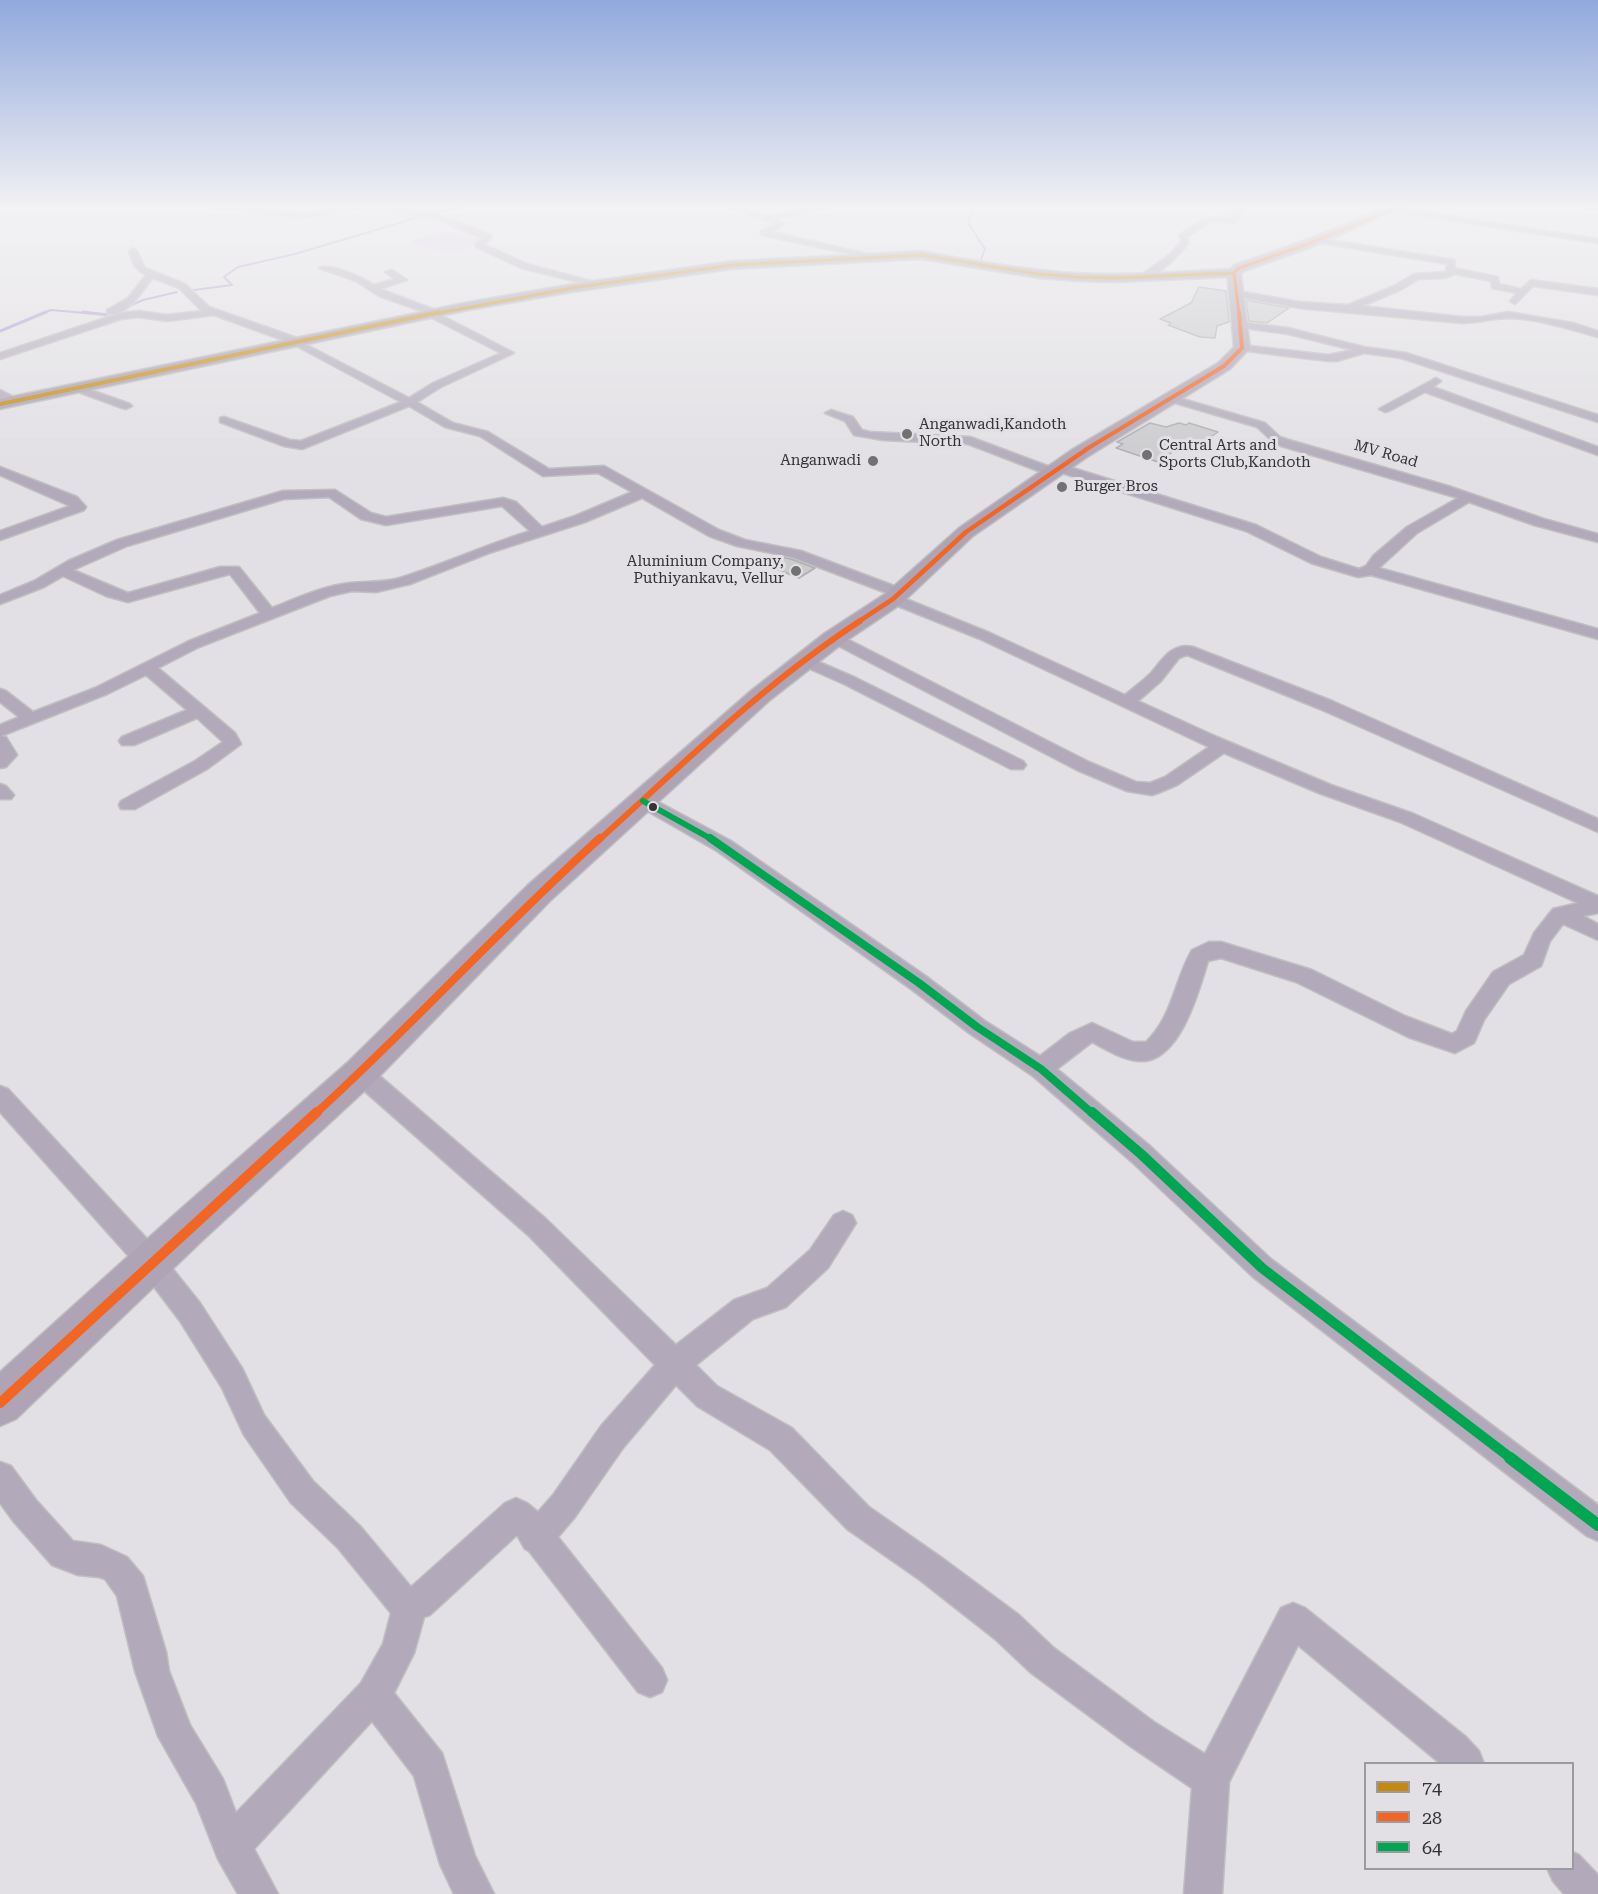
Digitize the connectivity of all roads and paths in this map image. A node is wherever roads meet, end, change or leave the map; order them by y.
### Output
1 (137, 293) edge
2 (190, 293) edge
3 (385, 293) edge
4 (550, 293) edge
5 (1384, 293) edge
6 (1522, 293) edge
7 (1238, 294) joint
8 (1349, 308) junction
9 (110, 312) dead end
10 (215, 312) junction
11 (433, 314) junction
12 (1513, 316) junction
13 (1240, 325) junction
14 (1598, 334) edge
15 (297, 342) junction
16 (1242, 348) junction
17 (1364, 350) junction
18 (0, 356) edge
19 (1455, 371) junction
20 (1425, 387) junction
21 (77, 388) junction
22 (0, 393) edge
23 (1168, 398) junction
24 (14, 401) junction
25 (410, 402) junction
26 (0, 404) edge
27 (126, 406) dead end
28 (1385, 409) dead end
29 (831, 412) dead end
30 (1598, 419) edge
31 (224, 420) dead end
32 (1598, 451) edge
33 (1056, 470) junction
34 (0, 471) edge
35 (642, 492) junction
36 (1469, 497) junction
37 (539, 532) junction
38 (0, 536) edge
39 (1598, 538) edge
40 (62, 570) junction
41 (1369, 570) junction
42 (897, 596) junction
43 (0, 600) edge
44 (269, 615) junction
45 (1598, 634) edge
46 (834, 638) junction
47 (805, 662) junction
48 (148, 668) junction
49 (0, 694) edge
50 (1126, 702) junction
51 (199, 711) junction
52 (32, 719) junction
53 (0, 731) edge
54 (0, 741) edge
55 (128, 741) dead end
56 (1222, 746) junction
57 (0, 763) edge
58 (1017, 765) dead end
59 (643, 801) junction
60 (128, 805) dead end
61 (1598, 826) edge
62 (1598, 905) edge
63 (1560, 914) junction
64 (1598, 933) edge
65 (1041, 1069) junction
66 (360, 1073) junction
67 (0, 1096) edge
68 (843, 1223) dead end
69 (151, 1262) junction
70 (674, 1365) junction
71 (0, 1403) edge
72 (0, 1477) edge
73 (1598, 1525) edge
74 (536, 1538) junction
75 (409, 1606) junction
76 (650, 1680) dead end
77 (373, 1695) junction
78 (1464, 1762) edge
79 (1211, 1779) junction
80 (231, 1846) junction
81 (1567, 1870) edge
82 (259, 1894) edge
83 (475, 1894) edge
84 (1203, 1894) edge
85 (1590, 1894) edge

1 - 9 street
2 - 10 street
3 - 11 street
4 - 11 main road
5 - 8 street
6 - 12 street
7 - 8 street
7 - 13 highway
8 - 12 street
10 - 15 street
10 - 18 street
11 - 15 main road
11 - 25 street
12 - 14 street
13 - 16 highway
13 - 17 street
15 - 21 main road
15 - 25 street
16 - 17 street
16 - 23 highway
17 - 19 street
19 - 20 street
19 - 30 street
20 - 28 street
20 - 32 street
21 - 24 main road
21 - 27 street
22 - 24 street
23 - 33 highway
23 - 36 street, MV Road
24 - 26 main road
25 - 31 street
25 - 35 street
29 - 33 street
33 - 41 street
33 - 42 highway
34 - 38 street
35 - 37 street
35 - 42 street
36 - 39 street, MV Road
36 - 41 street
37 - 40 street
37 - 44 street
40 - 43 street
40 - 44 street
41 - 45 street
42 - 46 highway
42 - 50 street
44 - 48 street
46 - 47 highway
46 - 56 street
47 - 58 street
47 - 59 highway
48 - 51 street
48 - 52 street
49 - 52 street
50 - 56 street
50 - 61 street
51 - 55 street
51 - 60 street
52 - 53 street
54 - 57 street
56 - 62 street
59 - 65 street
59 - 66 highway
62 - 63 street
63 - 64 street
63 - 65 street
65 - 73 street
66 - 69 highway
66 - 70 street
67 - 69 street
68 - 70 street
69 - 71 highway
69 - 75 street
70 - 74 street
70 - 79 street
72 - 80 street
74 - 75 street
74 - 76 street
75 - 77 street
77 - 80 street
77 - 83 street
78 - 79 street
79 - 84 street
80 - 82 street
81 - 85 street

